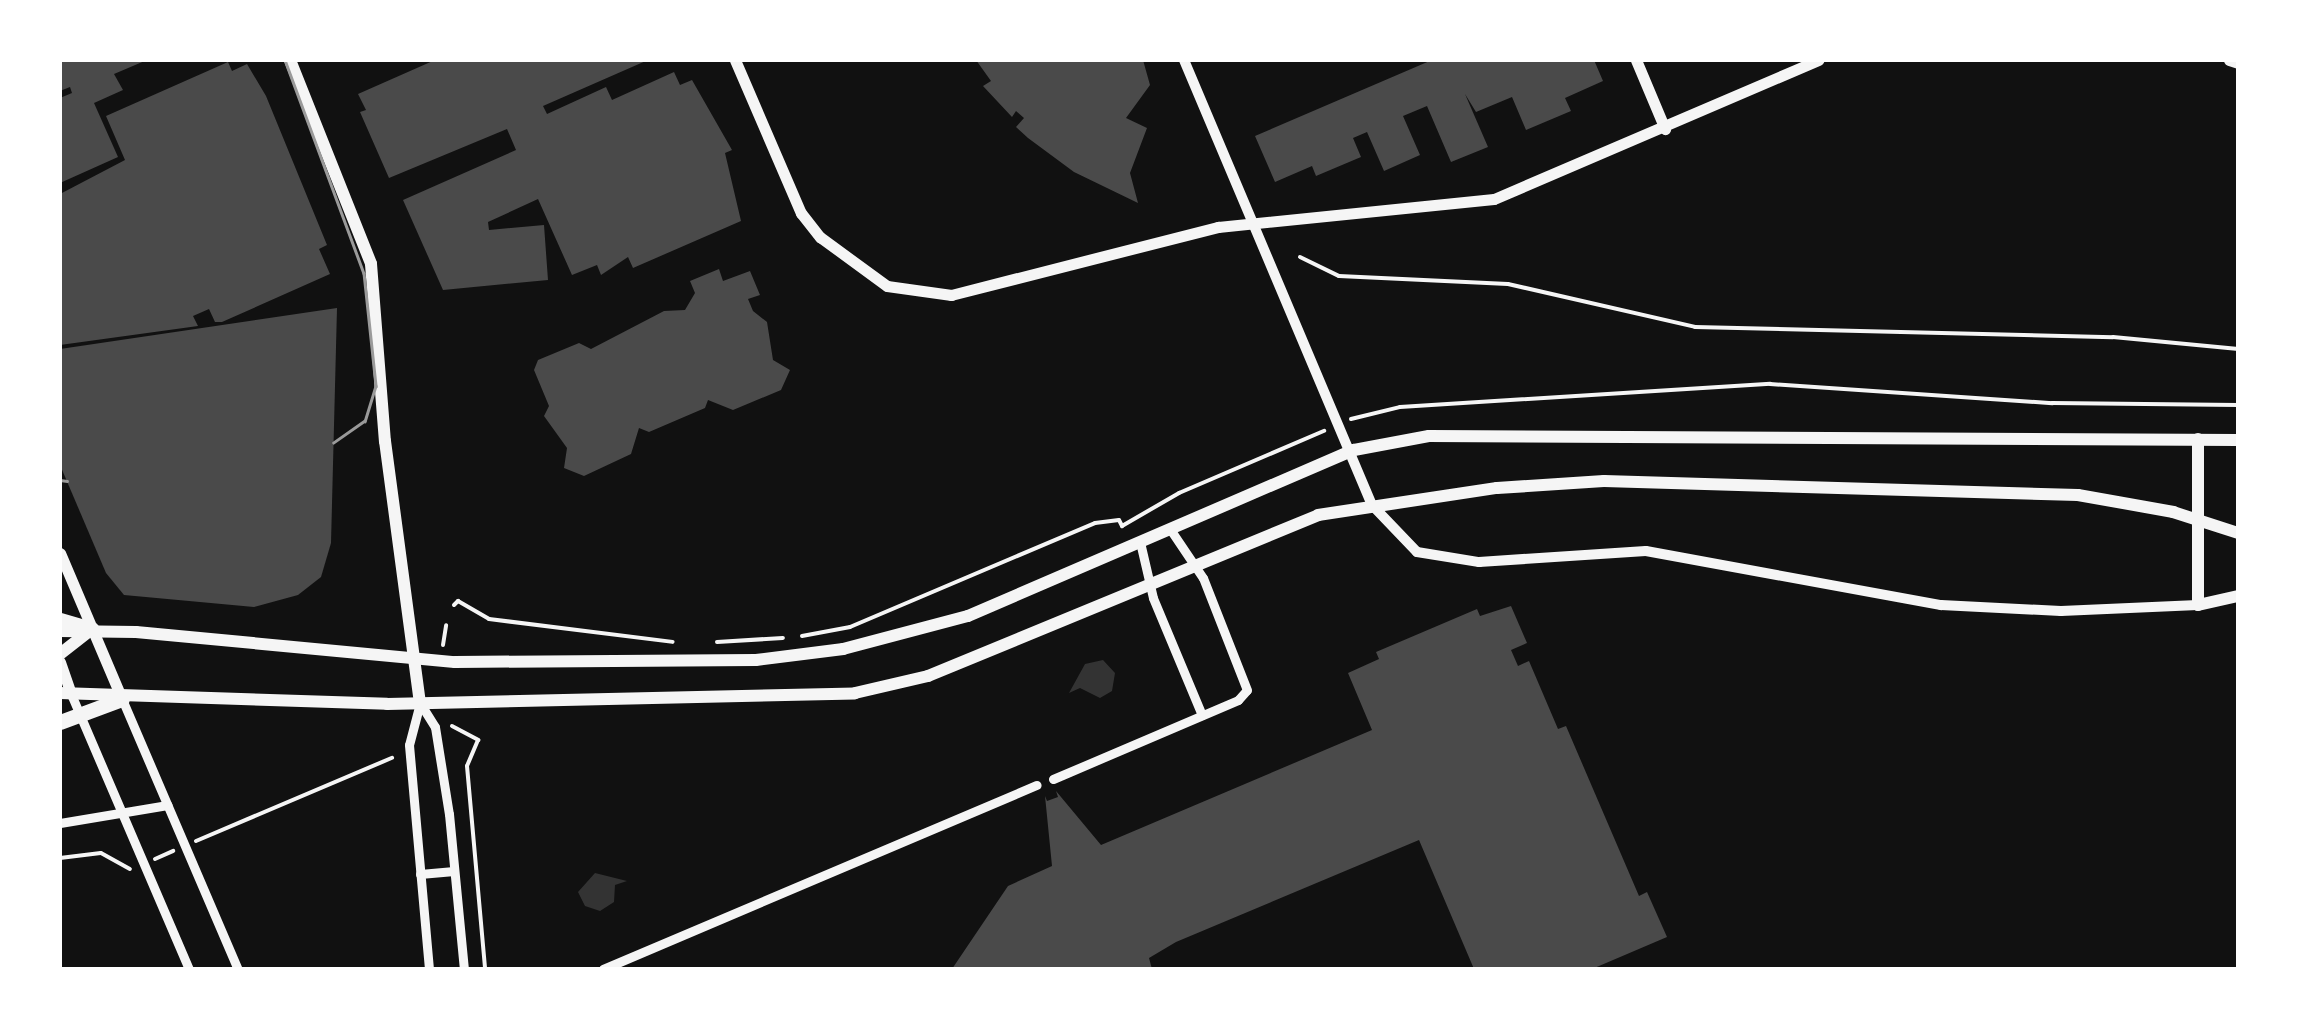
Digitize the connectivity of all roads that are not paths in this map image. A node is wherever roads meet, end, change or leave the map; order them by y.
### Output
1 (290, 60) edge
2 (734, 60) edge
3 (1184, 60) edge
4 (1636, 60) edge
5 (1819, 60) edge
6 (2230, 60) edge
7 (2238, 64) edge
8 (1666, 129) junction
9 (1253, 223) junction
10 (2198, 439) junction
11 (2238, 440) edge
12 (2198, 519) junction
13 (1170, 530) junction
14 (2238, 533) edge
15 (1140, 542) junction
16 (60, 553) edge
17 (1192, 563) junction
18 (1149, 582) junction
19 (2238, 596) edge
20 (2198, 605) junction
21 (60, 620) edge
22 (92, 629) junction
23 (60, 631) edge
24 (60, 654) edge
25 (416, 660) junction
26 (60, 662) edge
27 (66, 693) edge
28 (122, 699) junction
29 (420, 704) junction
30 (80, 715) junction
31 (1202, 715) junction
32 (60, 722) edge
33 (1052, 779) dead end
34 (1038, 785) dead end
35 (166, 805) junction
36 (120, 816) junction
37 (60, 823) edge
38 (454, 871) junction
39 (420, 874) junction
40 (189, 969) edge
41 (238, 969) edge
42 (429, 969) edge
43 (464, 969) edge
44 (603, 969) edge

1 - 25 main road
2 - 9 main road
3 - 9 street
4 - 8 main road
5 - 8 main road
6 - 7 main road
8 - 9 main road
9 - 20 street
10 - 11 main road
10 - 12 main road
10 - 13 main road
12 - 14 main road
12 - 17 main road
12 - 20 main road
13 - 15 main road
13 - 17 street
15 - 18 street
15 - 25 main road
16 - 22 main road
17 - 18 main road
17 - 31 street
18 - 29 main road
18 - 31 street
19 - 20 main road
21 - 22 highway
22 - 23 main road
22 - 24 main road
22 - 25 main road
22 - 28 main road
25 - 29 main road
26 - 27 main road
27 - 28 main road
27 - 30 street
28 - 29 main road
28 - 30 highway
28 - 35 street
29 - 38 street
29 - 39 street
30 - 32 highway
30 - 36 street
31 - 33 street
34 - 44 street
35 - 36 street
35 - 41 street
36 - 37 street
36 - 40 street
38 - 39 street
38 - 43 street
39 - 42 street

